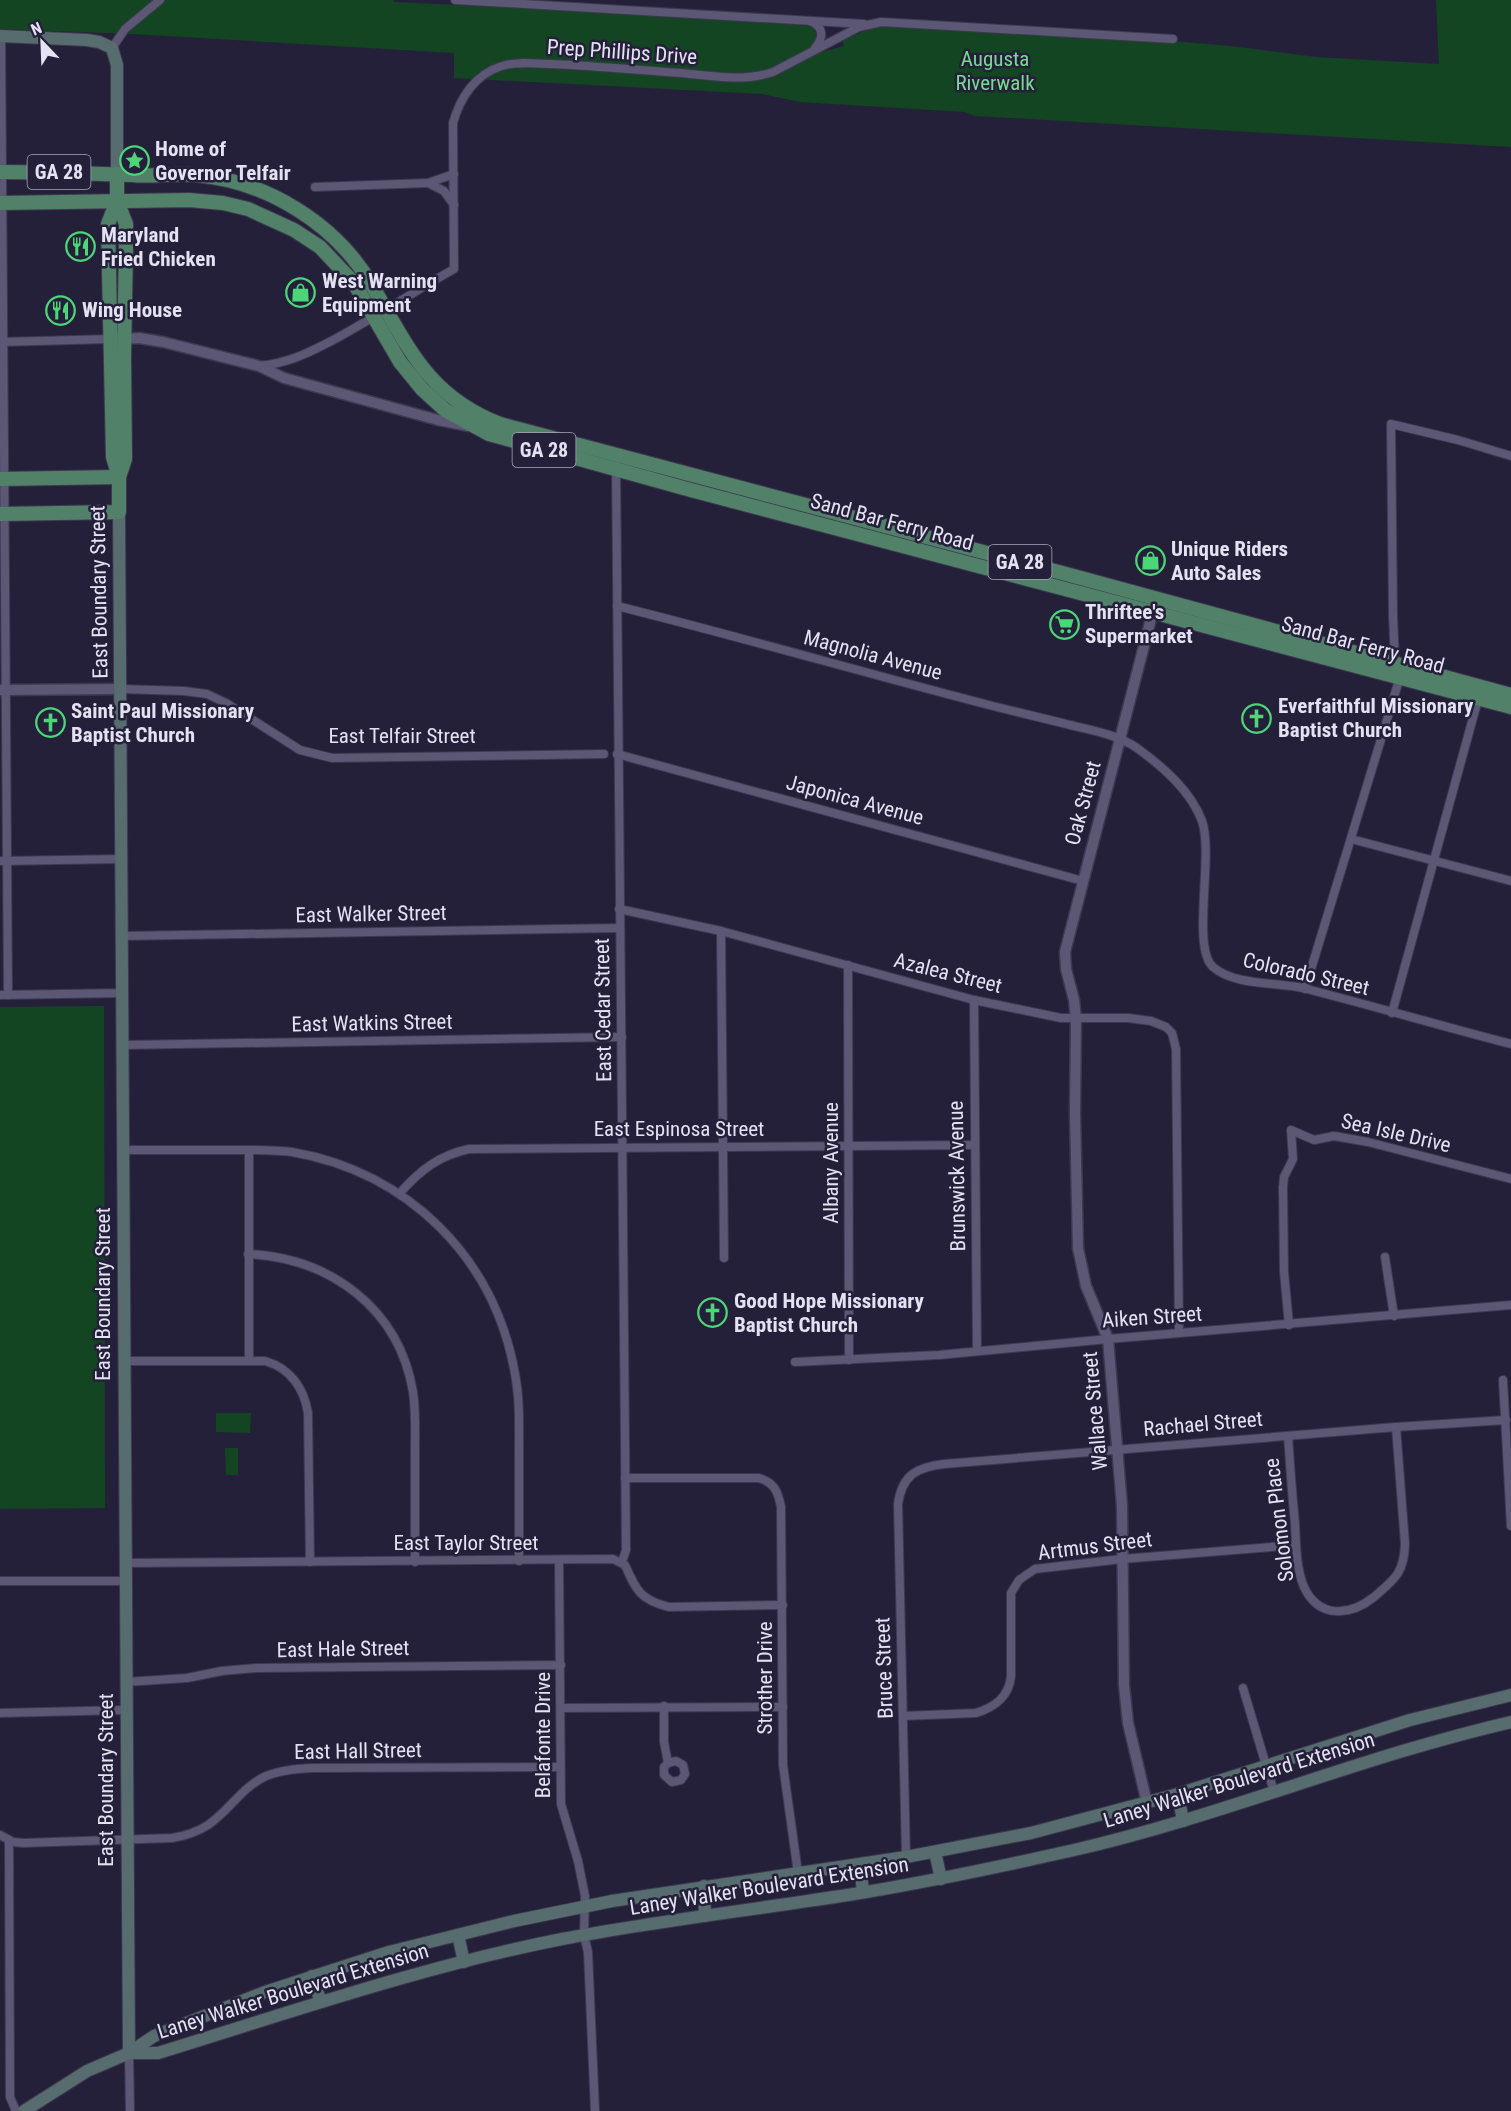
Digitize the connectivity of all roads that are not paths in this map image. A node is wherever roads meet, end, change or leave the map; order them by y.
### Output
1 (160, 0) edge
2 (455, 0) edge
3 (806, 20) junction
4 (868, 25) junction
5 (0, 36) edge
6 (1173, 39) dead end
7 (112, 48) junction
8 (815, 49) junction
9 (1, 172) edge
10 (117, 174) junction
11 (454, 174) junction
12 (428, 183) junction
13 (315, 187) dead end
14 (117, 201) junction
15 (1, 203) edge
16 (454, 205) junction
17 (380, 313) junction
18 (118, 339) junction
19 (2, 342) edge
20 (259, 366) junction
21 (474, 427) junction
22 (1511, 456) edge
23 (617, 463) junction
24 (119, 477) junction
25 (2, 478) edge
26 (119, 513) junction
27 (2, 514) edge
28 (1155, 605) junction
29 (617, 606) junction
30 (1397, 670) junction
31 (121, 689) junction
32 (3, 690) edge
33 (1480, 692) junction
34 (1511, 695) edge
35 (1511, 706) edge
36 (1121, 739) junction
37 (604, 754) dead end
38 (617, 754) junction
39 (1351, 839) junction
40 (122, 859) junction
41 (3, 861) edge
42 (1434, 861) junction
43 (1083, 881) junction
44 (1511, 881) edge
45 (620, 909) junction
46 (620, 928) junction
47 (721, 931) junction
48 (122, 936) junction
49 (848, 965) junction
50 (1305, 988) junction
51 (122, 993) junction
52 (4, 995) edge
53 (974, 1000) junction
54 (1392, 1013) junction
55 (1076, 1018) junction
56 (622, 1037) junction
57 (1511, 1044) edge
58 (123, 1045) junction
59 (974, 1145) junction
60 (849, 1146) junction
61 (723, 1147) junction
62 (623, 1148) junction
63 (123, 1150) junction
64 (249, 1150) junction
65 (1511, 1179) edge
66 (400, 1193) junction
67 (248, 1254) junction
68 (1385, 1257) dead end
69 (724, 1258) dead end
70 (1511, 1305) edge
71 (1394, 1316) junction
72 (1289, 1324) junction
73 (1179, 1334) junction
74 (1108, 1339) junction
75 (977, 1351) junction
76 (125, 1360) junction
77 (249, 1360) junction
78 (849, 1360) junction
79 (795, 1362) dead end
80 (1503, 1380) dead end
81 (1506, 1420) junction
82 (1396, 1427) junction
83 (1288, 1436) junction
84 (1118, 1449) junction
85 (625, 1478) junction
86 (907, 1479) joint
87 (1511, 1526) edge
88 (1296, 1545) junction
89 (1122, 1559) junction
90 (519, 1561) junction
91 (559, 1561) junction
92 (310, 1562) junction
93 (415, 1562) junction
94 (622, 1562) junction
95 (125, 1563) junction
96 (0, 1581) edge
97 (126, 1581) junction
98 (783, 1605) junction
99 (561, 1665) junction
100 (126, 1682) junction
101 (1243, 1688) dead end
102 (1511, 1695) edge
103 (664, 1706) junction
104 (561, 1707) junction
105 (783, 1707) junction
106 (126, 1710) junction
107 (0, 1713) edge
108 (903, 1716) junction
109 (1511, 1722) edge
110 (668, 1763) dead end
111 (1266, 1766) junction
112 (560, 1767) junction
113 (1274, 1791) junction
114 (1178, 1794) junction
115 (1147, 1803) junction
116 (1184, 1821) junction
117 (0, 1835) edge
118 (9, 1840) junction
119 (127, 1840) junction
120 (935, 1852) junction
121 (906, 1857) junction
122 (860, 1864) junction
123 (798, 1873) junction
124 (941, 1879) junction
125 (704, 1886) junction
126 (863, 1892) junction
127 (586, 1906) junction
128 (705, 1916) junction
129 (458, 1935) junction
130 (584, 1935) junction
131 (464, 1962) junction
132 (312, 1976) junction
133 (321, 2002) junction
134 (129, 2053) junction
135 (16, 2111) edge
136 (24, 2111) edge
137 (130, 2111) edge
138 (595, 2111) edge

1 - 7 street
2 - 3 street
3 - 4 street
3 - 8 street
4 - 6 street, Prep Phillips Drive
4 - 8 street, Prep Phillips Drive
5 - 7 main road
5 - 9 street
7 - 10 main road, East Boundary Street
8 - 11 street, Prep Phillips Drive
9 - 10 main road, GA 28
9 - 15 street
10 - 14 main road, East Boundary Street
10 - 17 main road, GA 28
11 - 12 street
11 - 16 street, Prep Phillips Drive
12 - 13 street
12 - 16 street
14 - 15 main road, GA 28
14 - 17 main road, GA 28
14 - 18 main road, East Boundary Street
15 - 19 street
16 - 17 street, Prep Phillips Drive
17 - 20 street, Prep Phillips Drive
17 - 21 main road, GA 28
17 - 23 main road, Sand Bar Ferry Road / GA 28
18 - 19 street
18 - 20 street
18 - 24 main road, East Boundary Street
19 - 25 street
20 - 21 street
21 - 23 main road, Sand Bar Ferry Road / GA 28
22 - 30 street
23 - 28 main road, Sand Bar Ferry Road / GA 28
23 - 29 street, East Cedar Street
24 - 25 main road
24 - 26 main road, East Boundary Street
25 - 27 street
26 - 27 main road
26 - 31 main road, East Boundary Street
27 - 32 street
28 - 30 main road, Sand Bar Ferry Road / GA 28
28 - 36 street, Oak Street
29 - 36 street, Magnolia Avenue
29 - 38 street, East Cedar Street
30 - 33 main road, Sand Bar Ferry Road / GA 28
30 - 39 street
31 - 32 street, East Telfair Street
31 - 37 street, East Telfair Street
31 - 40 main road, East Boundary Street
32 - 41 street
33 - 34 main road, Sand Bar Ferry Road / GA 28
33 - 35 main road, Sand Bar Ferry Road / GA 28
33 - 42 street
36 - 43 street, Oak Street
36 - 50 street, Colorado Street
38 - 43 street, Japonica Avenue
38 - 45 street, East Cedar Street
39 - 42 street
39 - 50 street
40 - 41 street
40 - 48 main road, East Boundary Street
41 - 52 street
42 - 44 street
42 - 54 street
43 - 55 street, Oak Street
45 - 46 street, East Cedar Street
45 - 47 street, Azalea Street
46 - 48 street, East Walker Street
46 - 56 street, East Cedar Street
47 - 49 street, Azalea Street
47 - 61 street
48 - 51 main road, East Boundary Street
49 - 53 street, Azalea Street
49 - 60 street, Albany Avenue
50 - 54 street, Colorado Street
51 - 52 street
51 - 58 main road, East Boundary Street
53 - 55 street, Azalea Street
53 - 59 street, Brunswick Avenue
54 - 57 street, Colorado Street
55 - 73 street, Azalea Street
55 - 74 street, Wallace Street
56 - 58 street, East Watkins Street
56 - 62 street, East Cedar Street
58 - 63 main road, East Boundary Street
59 - 60 street, East Espinosa Street
59 - 75 street, Brunswick Avenue
60 - 61 street, East Espinosa Street
60 - 78 street, Albany Avenue
61 - 62 street, East Espinosa Street
61 - 69 street
62 - 66 street, East Espinosa Street
62 - 85 street, East Cedar Street
63 - 64 street
63 - 76 main road, East Boundary Street
64 - 66 street
64 - 67 street
65 - 72 street, Sea Isle Drive
66 - 90 street
67 - 77 street
67 - 93 street
68 - 71 street
70 - 71 street, Aiken Street
71 - 72 street, Aiken Street
72 - 73 street, Aiken Street
73 - 74 street, Aiken Street
74 - 75 street, Aiken Street
74 - 84 street, Wallace Street
75 - 78 street, Aiken Street
76 - 77 street
76 - 95 main road, East Boundary Street
77 - 92 street
78 - 79 street, Aiken Street
80 - 81 street
81 - 82 street, Rachael Street
81 - 87 street
82 - 83 street, Rachael Street
82 - 88 street, Solomon Place
83 - 84 street, Rachael Street
83 - 88 street, Solomon Place
84 - 86 street, Rachael Street
84 - 89 street, Wallace Street
85 - 94 street, East Cedar Street
85 - 98 street, Strother Drive
86 - 108 street, Bruce Street
88 - 89 street, Artmus Street
89 - 108 street, Artmus Street
89 - 115 street, Wallace Street
90 - 91 street, East Taylor Street
90 - 93 street, East Taylor Street
91 - 94 street, East Taylor Street
91 - 99 street, Belafonte Drive
92 - 93 street, East Taylor Street
92 - 95 street, East Taylor Street
94 - 98 street
95 - 97 main road, East Boundary Street
96 - 97 street
97 - 100 main road, East Boundary Street
98 - 105 street, Strother Drive
99 - 100 street, East Hale Street
99 - 104 street, Belafonte Drive
100 - 106 main road, East Boundary Street
101 - 111 street
102 - 111 main road, Laney Walker Boulevard Extension
103 - 104 street
103 - 105 street
103 - 110 street
104 - 112 street, Belafonte Drive
105 - 123 street, Strother Drive
106 - 107 street
106 - 119 main road, East Boundary Street
108 - 121 street, Bruce Street
109 - 113 main road, Laney Walker Boulevard Extension
111 - 113 street
111 - 114 main road, Laney Walker Boulevard Extension
112 - 119 street, East Hall Street
112 - 127 street, Belafonte Drive
113 - 116 main road, Laney Walker Boulevard Extension
114 - 115 main road, Laney Walker Boulevard Extension
114 - 116 main road
115 - 120 main road, Laney Walker Boulevard Extension
116 - 124 main road, Laney Walker Boulevard Extension
117 - 118 street, East Hall Street
118 - 119 street, East Hall Street
118 - 135 street
119 - 134 main road, East Boundary Street
120 - 121 main road, Laney Walker Boulevard Extension
120 - 124 main road
121 - 122 main road, Laney Walker Boulevard Extension
122 - 123 main road, Laney Walker Boulevard Extension
122 - 126 main road
123 - 125 main road, Laney Walker Boulevard Extension
124 - 126 main road, Laney Walker Boulevard Extension
125 - 127 main road, Laney Walker Boulevard Extension
125 - 128 main road
126 - 128 main road, Laney Walker Boulevard Extension
127 - 129 main road, Laney Walker Boulevard Extension
127 - 130 street, Belafonte Drive
128 - 130 main road, Laney Walker Boulevard Extension
129 - 131 main road
129 - 132 main road, Laney Walker Boulevard Extension
130 - 131 main road, Laney Walker Boulevard Extension
130 - 138 street, Belafonte Drive
131 - 133 main road, Laney Walker Boulevard Extension
132 - 133 main road
132 - 134 main road, Laney Walker Boulevard Extension
133 - 134 main road, Laney Walker Boulevard Extension
134 - 136 main road
134 - 137 street, East Boundary Street

